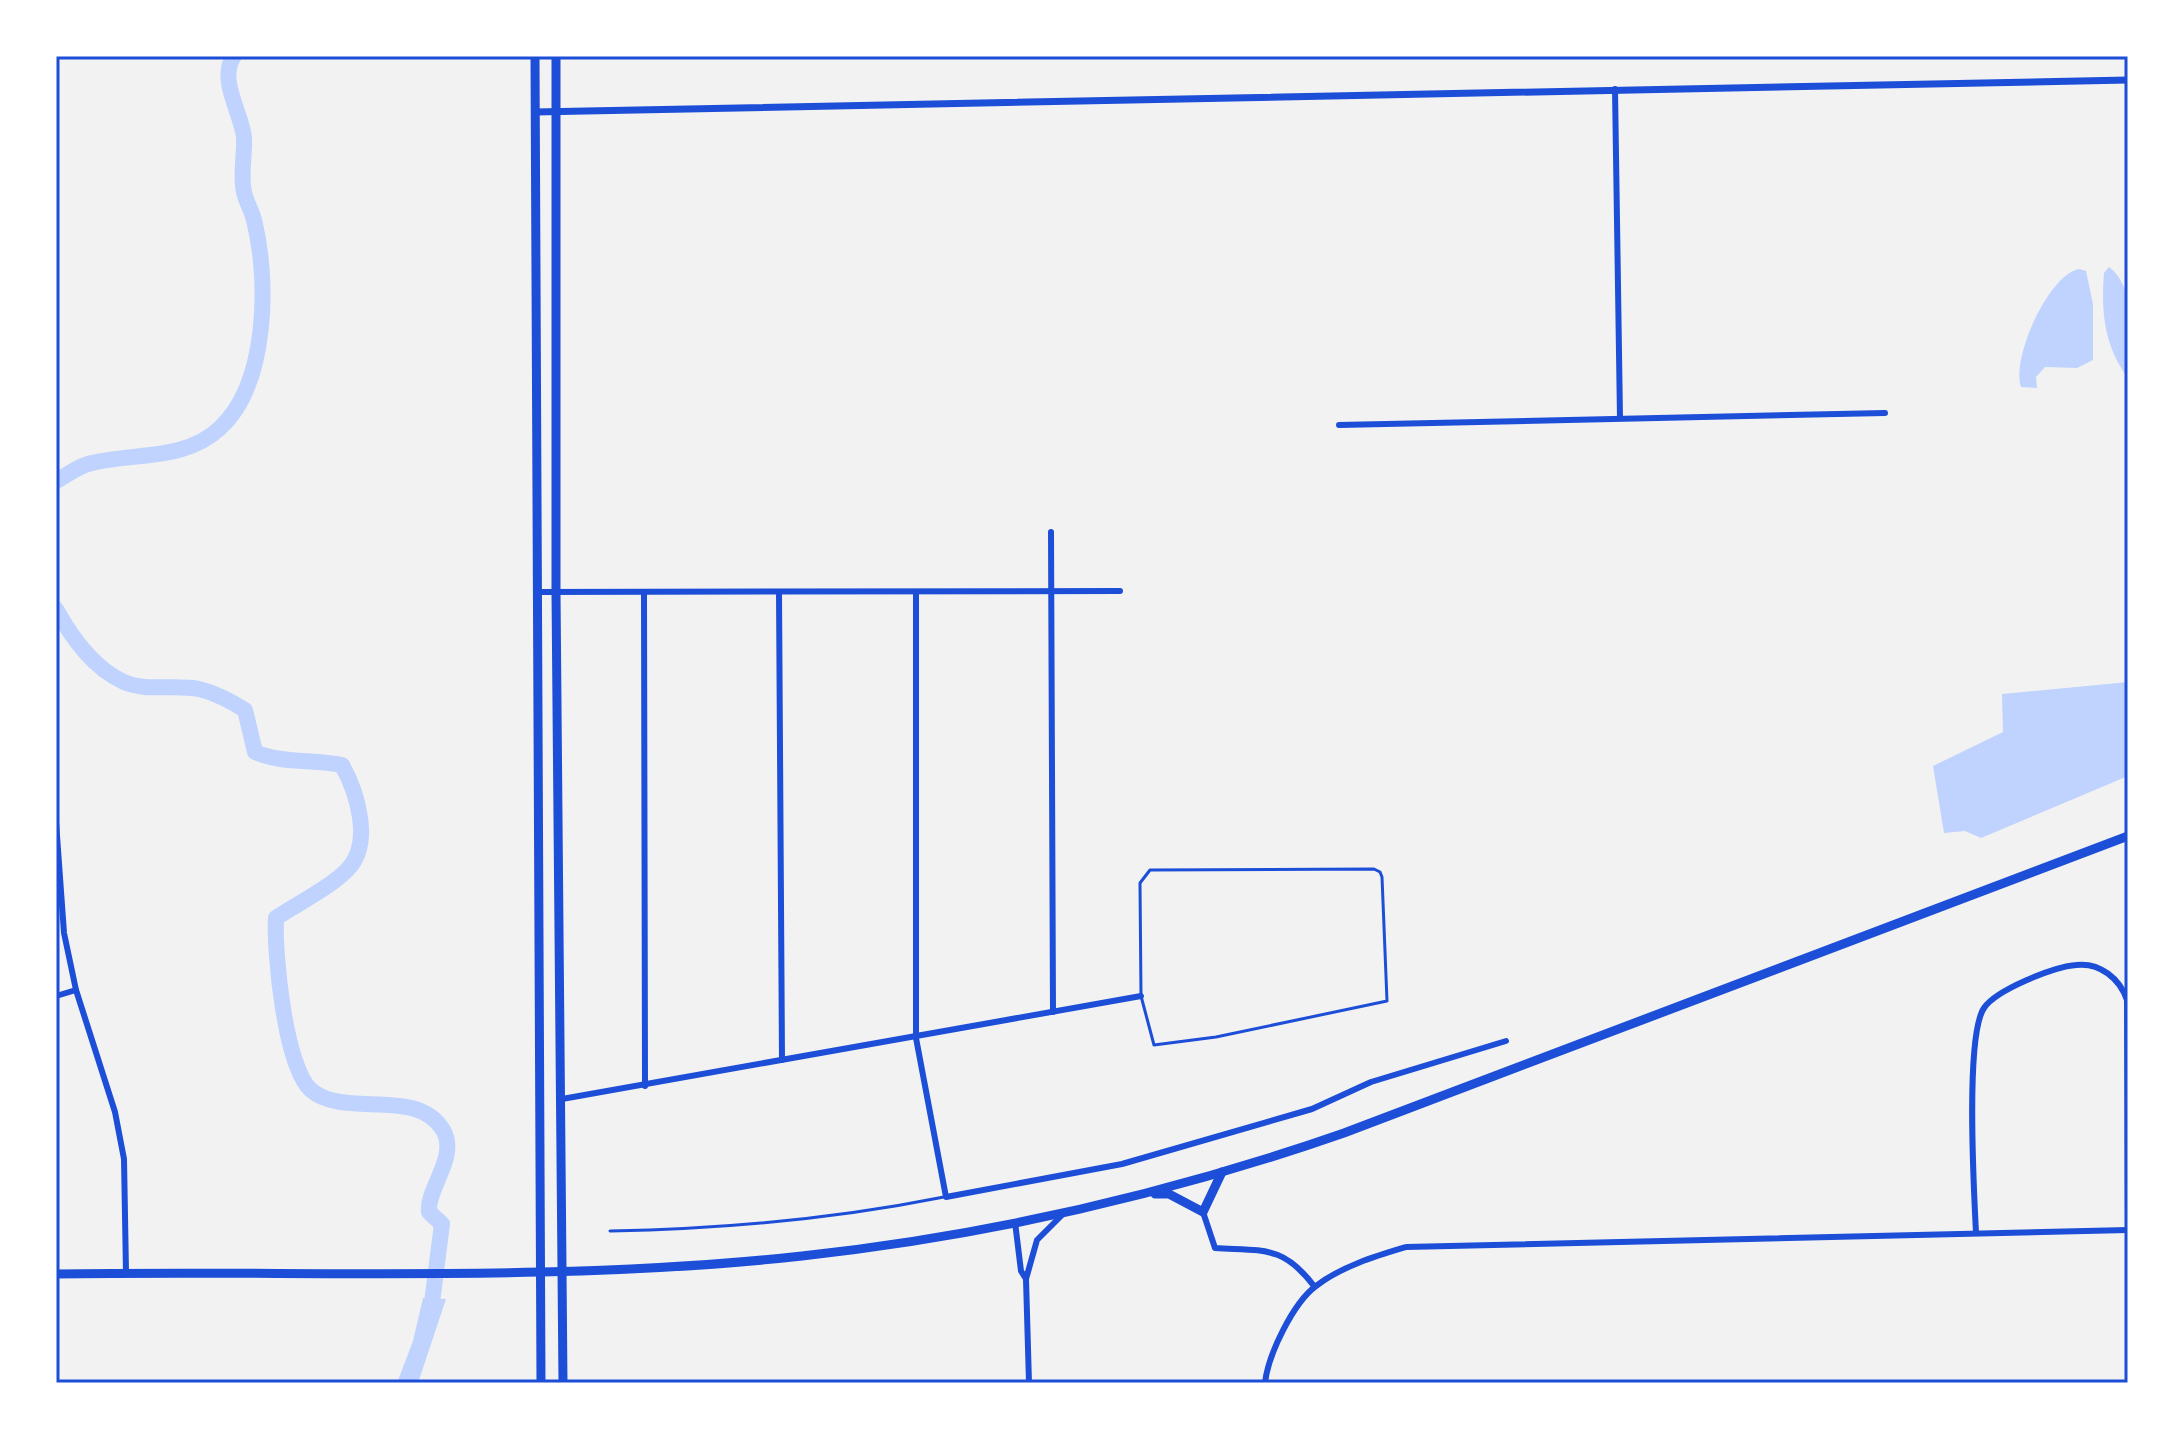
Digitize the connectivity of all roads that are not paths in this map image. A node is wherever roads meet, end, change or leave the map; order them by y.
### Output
1 (535, 56) edge
2 (556, 56) edge
3 (2128, 80) edge
4 (1615, 89) junction
5 (556, 111) junction
6 (535, 112) junction
7 (1885, 413) dead end
8 (1620, 418) junction
9 (1339, 425) dead end
10 (1051, 532) dead end
11 (1051, 591) junction
12 (1120, 591) dead end
13 (537, 592) junction
14 (556, 592) junction
15 (644, 592) junction
16 (779, 592) junction
17 (916, 592) junction
18 (56, 822) edge
19 (2128, 836) edge
20 (76, 990) junction
21 (56, 996) edge
22 (1141, 996) junction
23 (1053, 1012) junction
24 (916, 1038) junction
25 (1506, 1041) dead end
26 (782, 1060) junction
27 (645, 1086) junction
28 (562, 1099) junction
29 (1222, 1172) junction
30 (1144, 1193) junction
31 (946, 1197) junction
32 (1203, 1212) junction
33 (1063, 1213) junction
34 (1015, 1222) junction
35 (2128, 1230) edge
36 (610, 1231) dead end
37 (1976, 1233) junction
38 (563, 1269) junction
39 (540, 1270) junction
40 (126, 1272) junction
41 (56, 1274) edge
42 (1026, 1279) junction
43 (1314, 1286) junction
44 (541, 1383) edge
45 (563, 1383) edge
46 (1029, 1383) edge
47 (1265, 1383) edge

1 - 6 main road
2 - 5 main road
3 - 4 street
4 - 5 street
4 - 8 street
5 - 6 street
5 - 14 main road
6 - 13 main road
7 - 8 street
8 - 9 street
10 - 11 street
11 - 12 street
11 - 17 street
11 - 23 street
13 - 14 street
13 - 39 main road
14 - 15 street
14 - 28 main road
15 - 16 street
15 - 27 street
16 - 17 street
16 - 26 street
17 - 24 street
18 - 20 street
19 - 29 main road
20 - 21 street
20 - 40 street
22 - 22 lane
22 - 23 street
23 - 24 street
24 - 26 street
24 - 31 street
25 - 31 street
26 - 27 street
27 - 28 street
28 - 38 main road
29 - 30 main road
29 - 32 main road
30 - 32 main road
30 - 33 main road
31 - 36 lane
32 - 43 street
33 - 34 main road
33 - 42 street
34 - 38 main road
34 - 42 street
35 - 37 street
35 - 37 street
37 - 43 street
38 - 39 main road
38 - 45 main road
39 - 40 main road
39 - 44 main road
40 - 41 main road
42 - 46 street
43 - 47 street

